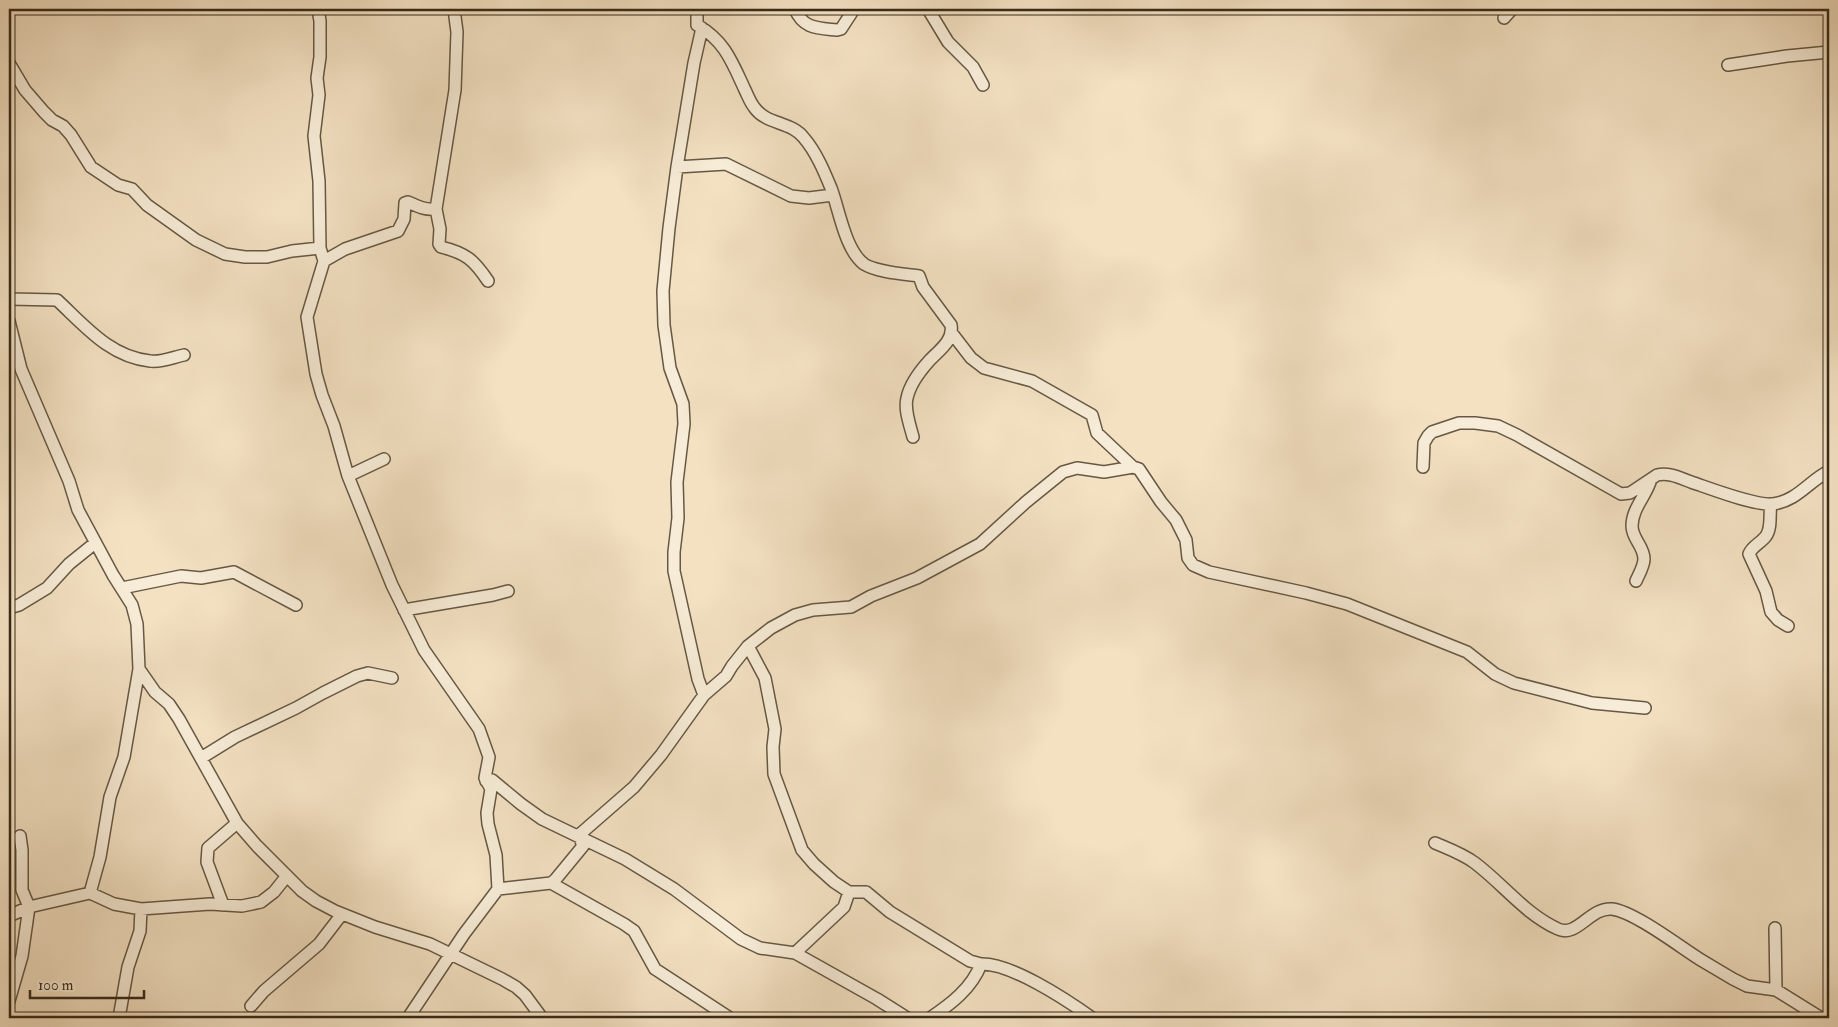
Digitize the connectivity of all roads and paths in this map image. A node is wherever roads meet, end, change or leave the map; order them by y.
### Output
1 (318, 9) edge
2 (454, 9) edge
3 (696, 9) edge
4 (795, 9) edge
5 (854, 9) edge
6 (928, 9) edge
7 (1512, 9) edge
8 (1504, 18) dead end
9 (697, 25) junction
10 (1829, 52) edge
11 (9, 62) edge
12 (1728, 66) dead end
13 (983, 85) dead end
14 (677, 168) junction
15 (833, 195) junction
16 (436, 209) junction
17 (320, 248) junction
18 (324, 261) junction
19 (488, 281) dead end
20 (9, 299) edge
21 (9, 321) edge
22 (951, 332) junction
23 (184, 355) dead end
24 (913, 437) dead end
25 (384, 459) dead end
26 (1423, 467) dead end
27 (1133, 468) junction
28 (1829, 471) edge
29 (348, 476) junction
30 (1652, 479) junction
31 (1772, 504) junction
32 (95, 543) junction
33 (1636, 581) dead end
34 (122, 588) junction
35 (508, 591) dead end
36 (296, 605) dead end
37 (9, 608) edge
38 (404, 610) junction
39 (1788, 626) dead end
40 (748, 646) junction
41 (139, 669) junction
42 (392, 678) dead end
43 (704, 695) junction
44 (1645, 708) dead end
45 (201, 758) junction
46 (486, 780) junction
47 (237, 823) junction
48 (20, 836) dead end
49 (579, 836) junction
50 (1435, 843) dead end
51 (286, 877) junction
52 (551, 883) junction
53 (498, 890) junction
54 (849, 892) junction
55 (90, 893) junction
56 (223, 905) junction
57 (29, 907) junction
58 (141, 908) junction
59 (342, 914) junction
60 (9, 916) edge
61 (1775, 928) dead end
62 (451, 953) junction
63 (795, 953) junction
64 (981, 964) junction
65 (1776, 990) junction
66 (9, 1001) edge
67 (251, 1006) dead end
68 (119, 1018) edge
69 (408, 1018) edge
70 (542, 1018) edge
71 (730, 1018) edge
72 (906, 1018) edge
73 (930, 1018) edge
74 (1092, 1018) edge
75 (1821, 1018) edge

1 - 17 street
2 - 16 street
3 - 9 street
4 - 5 street
6 - 13 street
7 - 8 street
9 - 14 street
9 - 15 street
10 - 12 street
11 - 17 street
14 - 15 street
14 - 43 street
15 - 22 street
16 - 18 street
16 - 19 street
17 - 18 street
18 - 29 street
20 - 23 street
21 - 32 street
22 - 24 street
22 - 27 street
25 - 29 street
26 - 30 street
27 - 40 street
27 - 44 street
28 - 31 street
29 - 38 street
30 - 31 street
30 - 33 street
31 - 39 street
32 - 34 street
32 - 37 street
34 - 36 street
34 - 41 street
35 - 38 street
38 - 46 street
40 - 43 street
40 - 54 street
41 - 45 street
41 - 55 street
42 - 45 street
43 - 49 street
45 - 47 street
46 - 49 street
46 - 53 street
47 - 51 street
47 - 56 street
48 - 57 street
49 - 52 street
49 - 63 street
50 - 65 street
51 - 56 street
51 - 59 street
52 - 53 street
52 - 71 street
53 - 62 street
54 - 63 street
54 - 64 street
55 - 57 street
55 - 58 street
56 - 58 street
57 - 60 street
57 - 66 street
58 - 68 street
59 - 62 street
59 - 67 street
61 - 65 street
62 - 69 street
62 - 70 street
63 - 72 street
64 - 73 street
64 - 74 street
65 - 75 street

